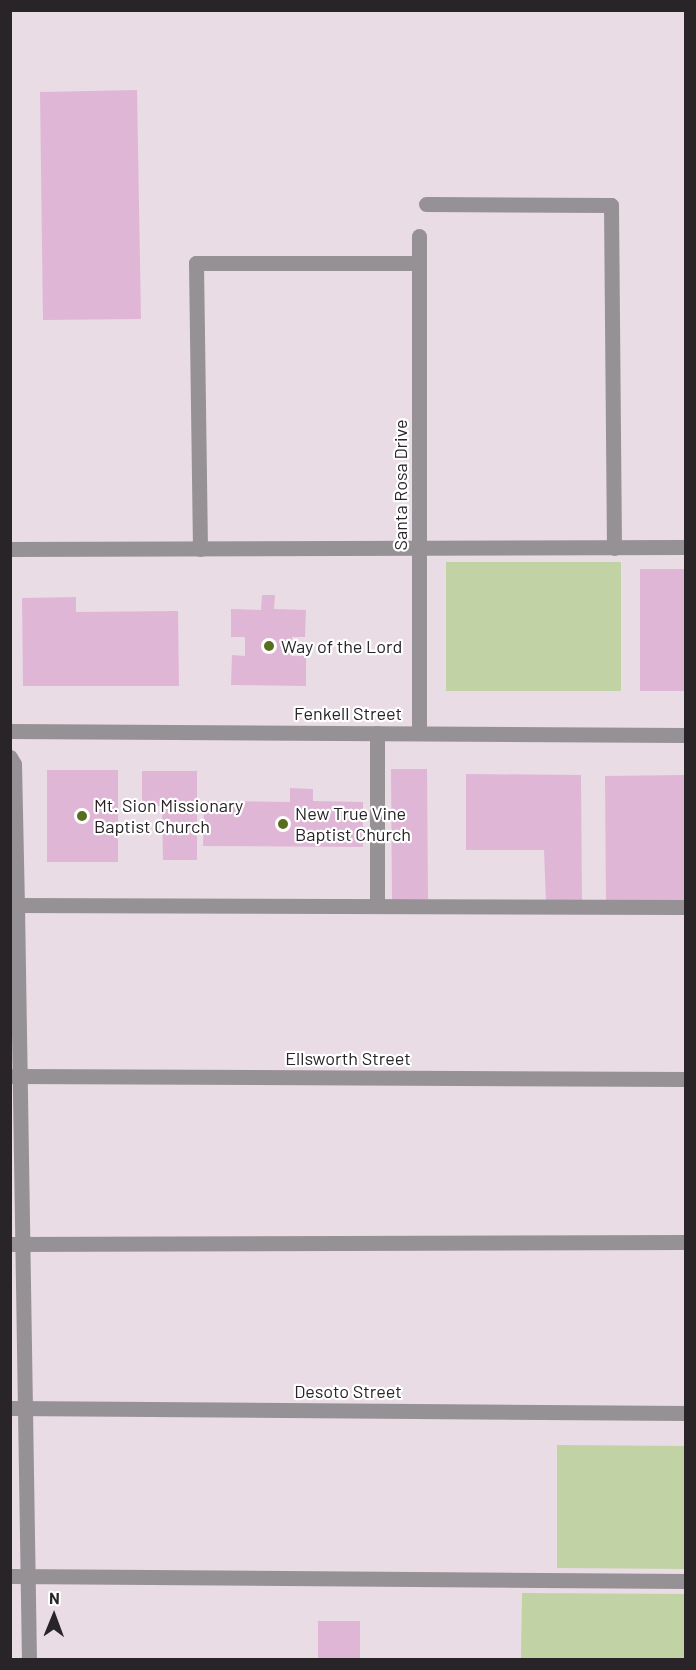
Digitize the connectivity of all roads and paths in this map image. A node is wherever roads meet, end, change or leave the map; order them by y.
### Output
1 (426, 204) dead end
2 (418, 236) dead end
3 (418, 262) junction
4 (419, 548) junction
5 (614, 548) junction
6 (686, 548) edge
7 (10, 549) edge
8 (200, 549) junction
9 (10, 730) edge
10 (377, 733) junction
11 (419, 733) junction
12 (686, 735) edge
13 (10, 757) edge
14 (14, 906) edge
15 (377, 906) junction
16 (686, 907) edge
17 (15, 1076) edge
18 (686, 1079) edge
19 (686, 1242) edge
20 (17, 1244) edge
21 (17, 1408) edge
22 (686, 1413) edge
23 (10, 1576) edge
24 (27, 1576) junction
25 (686, 1581) edge
26 (29, 1659) edge

1 - 5 street
2 - 3 street, Santa Rosa Drive
3 - 4 street, Santa Rosa Drive
3 - 8 street
4 - 5 street
4 - 8 street
4 - 11 street, Santa Rosa Drive
5 - 6 street
7 - 8 street
9 - 10 street, Fenkell Street
10 - 11 street, Fenkell Street
10 - 15 street
11 - 12 street, Fenkell Street
13 - 14 street
14 - 15 street
14 - 17 street
15 - 16 street
17 - 18 street, Ellsworth Street
17 - 20 street
19 - 20 street
20 - 21 street
21 - 22 street, Desoto Street
21 - 24 street
23 - 24 street
24 - 25 street
24 - 26 street

